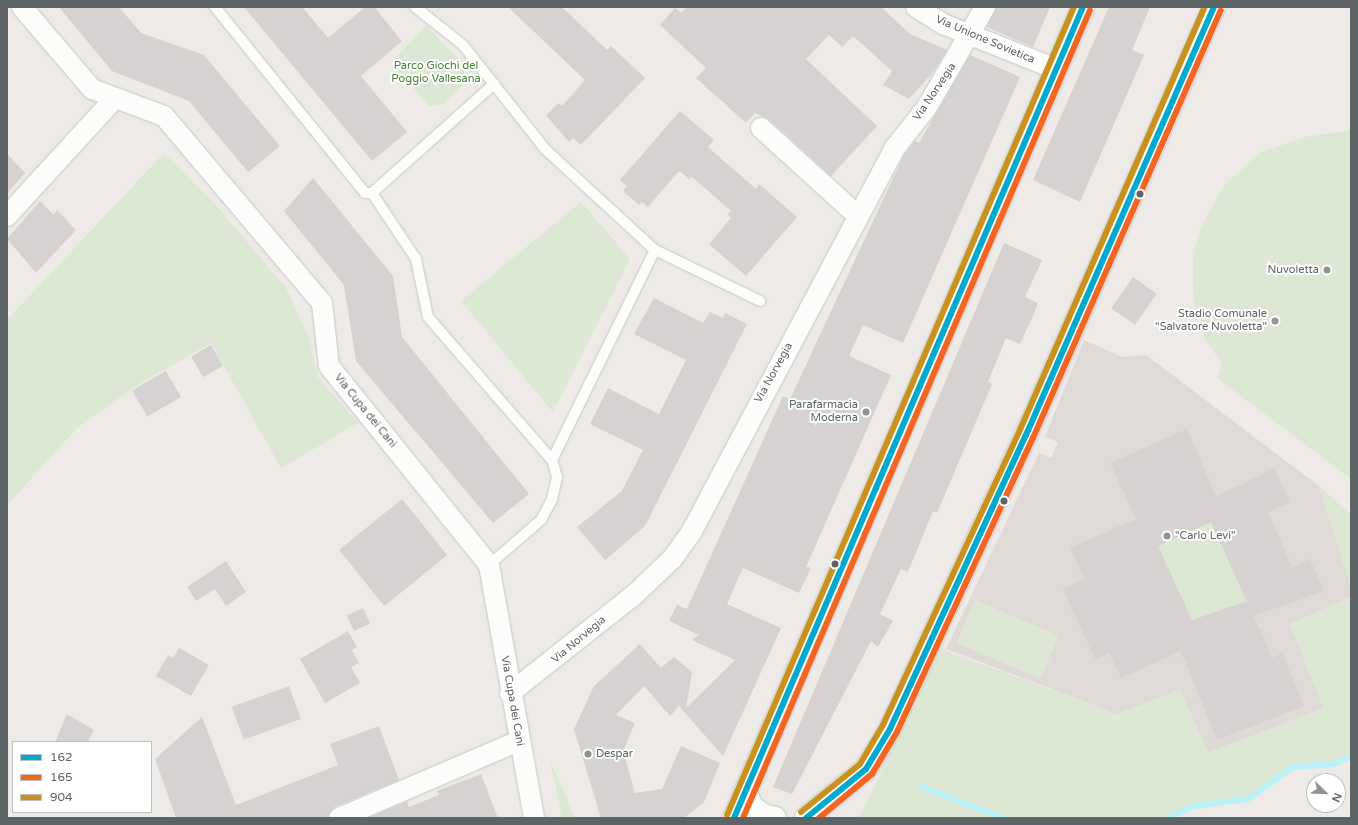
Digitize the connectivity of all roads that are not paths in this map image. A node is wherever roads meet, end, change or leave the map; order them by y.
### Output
1 (22, 7) edge
2 (214, 7) edge
3 (415, 7) edge
4 (916, 7) edge
5 (985, 7) edge
6 (1083, 7) edge
7 (1214, 7) edge
8 (972, 35) junction
9 (1056, 69) junction
10 (494, 84) junction
11 (115, 98) junction
12 (761, 128) dead end
13 (372, 193) junction
14 (7, 216) edge
15 (858, 216) junction
16 (655, 250) junction
17 (760, 301) dead end
18 (552, 460) junction
19 (489, 564) junction
20 (510, 693) junction
21 (519, 741) junction
22 (745, 791) junction
23 (803, 816) edge
24 (339, 818) edge
25 (534, 818) edge
26 (734, 818) edge
27 (775, 818) edge

1 - 11 street, Via Cupa dei Cani
2 - 13 lane
3 - 10 lane
4 - 8 street, Via Unione Sovietica
5 - 8 street, Via Norvegia
6 - 9 main road
7 - 23 main road
8 - 9 street, Via Unione Sovietica
8 - 15 street, Via Norvegia
9 - 22 main road
10 - 13 lane
10 - 16 lane
11 - 14 street
11 - 19 street, Via Cupa dei Cani
12 - 15 street
13 - 18 lane
15 - 20 street, Via Norvegia
16 - 17 lane
16 - 18 lane
18 - 19 lane
19 - 20 street, Via Cupa dei Cani
20 - 21 street, Via Cupa dei Cani
21 - 24 street
21 - 25 street, Via Cupa dei Cani
22 - 26 main road
22 - 27 main road

